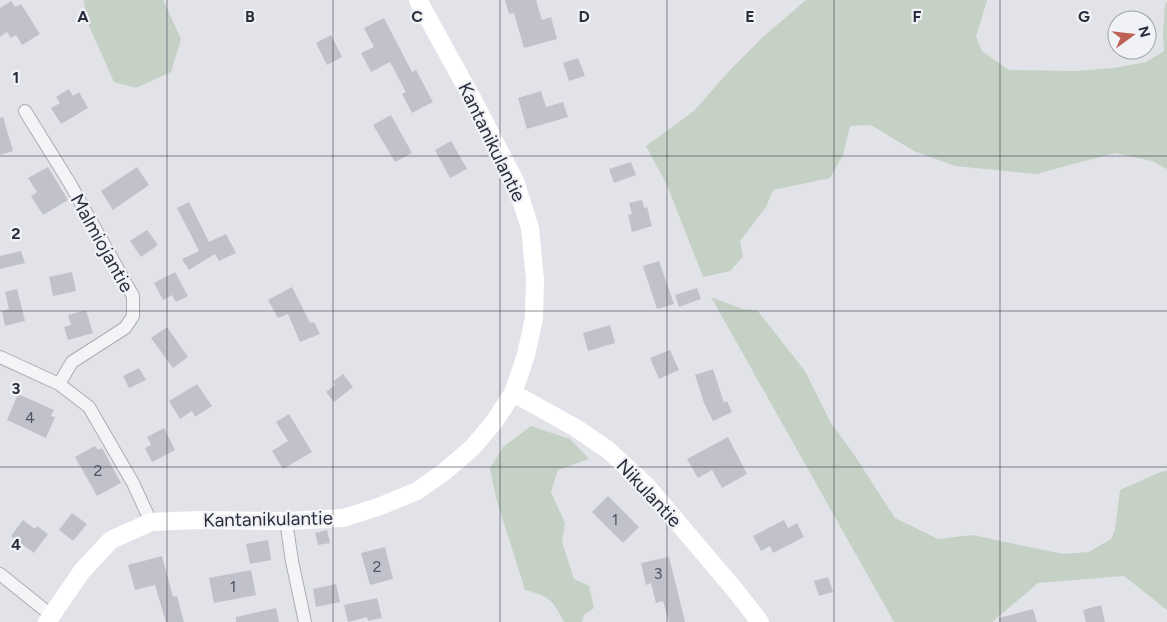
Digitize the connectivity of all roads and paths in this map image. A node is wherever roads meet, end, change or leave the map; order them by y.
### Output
1 (418, 0) edge
2 (25, 111) dead end
3 (0, 358) edge
4 (59, 384) junction
5 (513, 393) junction
6 (286, 521) junction
7 (151, 522) junction
8 (0, 574) edge
9 (49, 618) edge
10 (306, 622) edge
11 (760, 622) edge

1 - 5 street, Kantanikulantie
2 - 4 street, Malmiojantie
3 - 4 street
4 - 7 street
5 - 6 street, Kantanikulantie
5 - 11 street, Nikulantie
6 - 7 street, Kantanikulantie
6 - 10 street
7 - 9 street, Kantanikulantie
8 - 9 street

